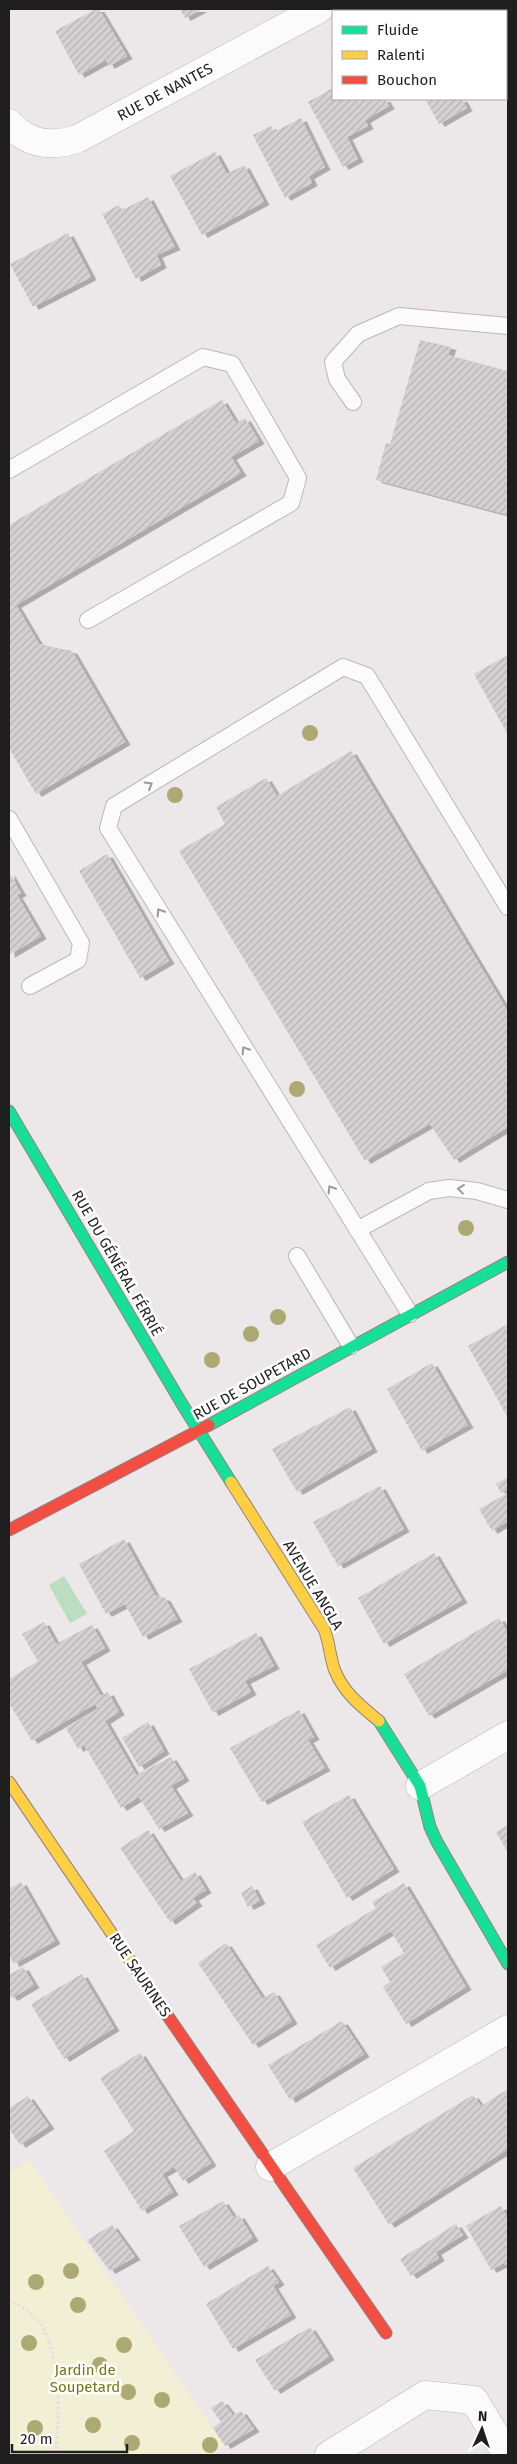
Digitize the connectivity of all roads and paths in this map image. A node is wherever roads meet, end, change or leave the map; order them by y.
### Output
1 (319, 9) edge
2 (9, 123) edge
3 (508, 326) edge
4 (353, 402) dead end
5 (9, 470) edge
6 (88, 620) dead end
7 (9, 819) edge
8 (508, 907) edge
9 (30, 986) dead end
10 (9, 1111) edge
11 (508, 1200) edge
12 (357, 1230) junction
13 (297, 1256) dead end
14 (508, 1262) edge
15 (410, 1314) junction
16 (351, 1346) junction
17 (199, 1430) junction
18 (9, 1530) edge
19 (508, 1735) edge
20 (9, 1782) edge
21 (420, 1786) junction
22 (508, 1964) edge
23 (508, 2029) edge
24 (270, 2167) junction
25 (9, 2300) edge
26 (386, 2332) dead end
27 (55, 2455) edge
28 (329, 2455) edge
29 (507, 2455) edge

1 - 2 street, RUE DE NANTES
3 - 4 lane
5 - 6 lane
7 - 9 lane
12 -> 8 lane
10 - 17 street, RUE DU GÉNÉRAL FÉRRIÉ
11 -> 12 lane
12 - 15 lane
13 - 16 lane
14 - 15 street, RUE DE SOUPETARD
15 - 16 street, RUE DE SOUPETARD
16 - 17 street, RUE DE SOUPETARD
17 - 18 street, RUE DE SOUPETARD
17 - 21 street, AVENUE ANGLA
19 - 21 street
20 - 24 street, RUE SAURINES
21 - 22 street, AVENUE ANGLA
23 - 24 street
24 - 26 street, RUE SAURINES
25 - 27 path
28 - 29 street

